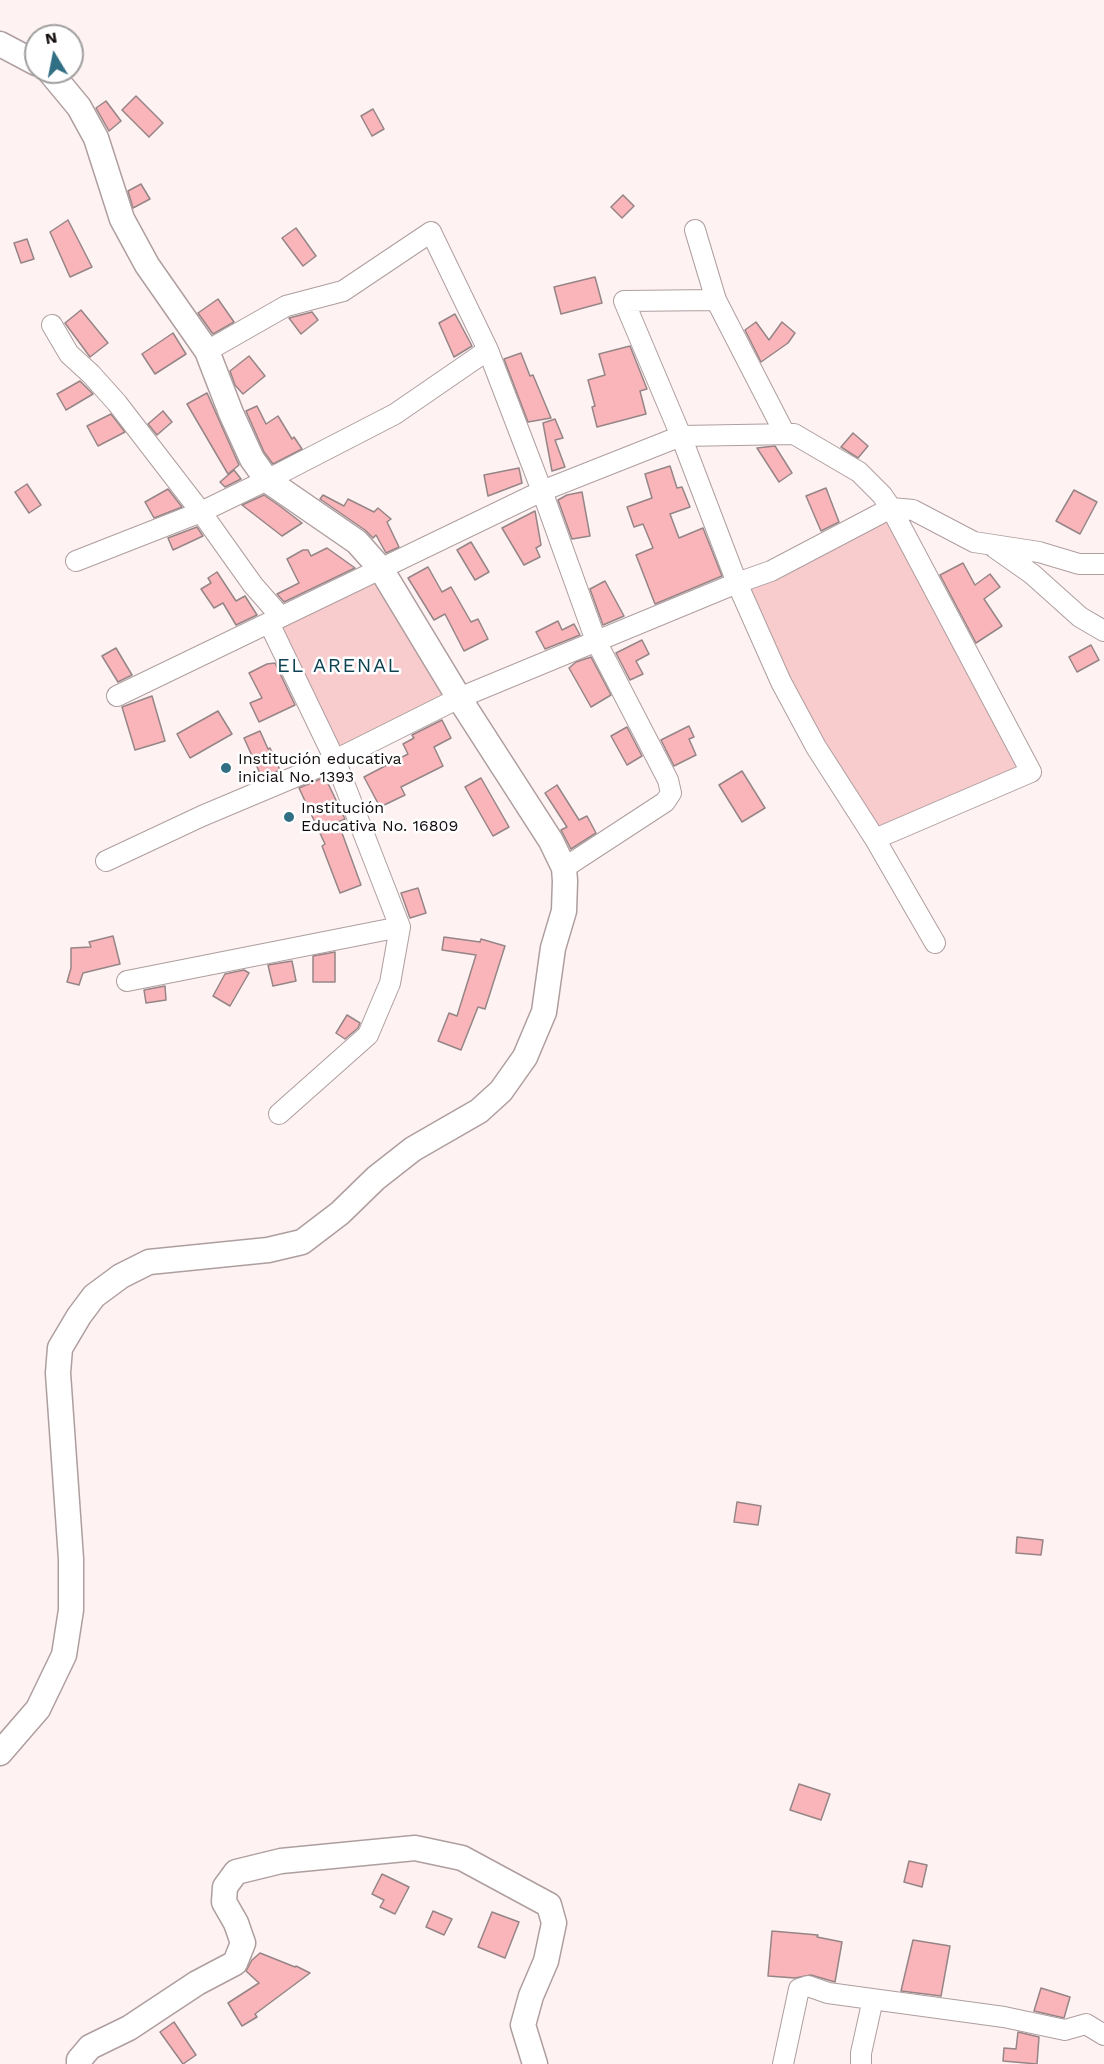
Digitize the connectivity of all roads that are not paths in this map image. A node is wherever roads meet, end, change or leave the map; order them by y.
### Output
1 (0, 45) edge
2 (24, 57) edge
3 (60, 84) edge
4 (695, 230) dead end
5 (716, 300) junction
6 (52, 325) dead end
7 (489, 350) junction
8 (207, 351) junction
9 (785, 434) junction
10 (681, 435) junction
11 (267, 480) junction
12 (542, 491) junction
13 (891, 508) junction
14 (201, 512) junction
15 (991, 545) junction
16 (76, 561) dead end
17 (1104, 564) edge
18 (381, 568) junction
19 (737, 583) junction
20 (275, 620) junction
21 (1104, 631) edge
22 (596, 641) junction
23 (117, 696) dead end
24 (459, 698) junction
25 (335, 760) junction
26 (875, 839) junction
27 (106, 861) dead end
28 (564, 868) junction
29 (400, 927) junction
30 (935, 943) dead end
31 (127, 981) dead end
32 (279, 1114) dead end
33 (0, 1753) edge
34 (873, 1999) junction
35 (1104, 2035) edge
36 (79, 2064) edge
37 (535, 2064) edge
38 (783, 2064) edge
39 (861, 2064) edge

1 - 2 street
3 - 8 street
4 - 5 street
5 - 9 street
5 - 10 street
6 - 14 street
7 - 8 street
7 - 11 street
7 - 12 street
8 - 11 street
9 - 10 street
9 - 13 street
10 - 12 street
10 - 19 street
11 - 14 street
11 - 18 street
12 - 18 street
12 - 22 street
13 - 15 street
13 - 19 street
13 - 26 street
14 - 16 street
14 - 20 street
15 - 17 street
15 - 21 street
18 - 20 street
18 - 24 street
19 - 22 street
19 - 26 street
20 - 23 street
20 - 25 street
22 - 24 street
22 - 28 street
24 - 25 street
24 - 28 street
25 - 27 street
25 - 29 street
26 - 30 street
28 - 33 street
29 - 31 street
29 - 32 street
34 - 35 street
34 - 38 street
34 - 39 street
36 - 37 street

